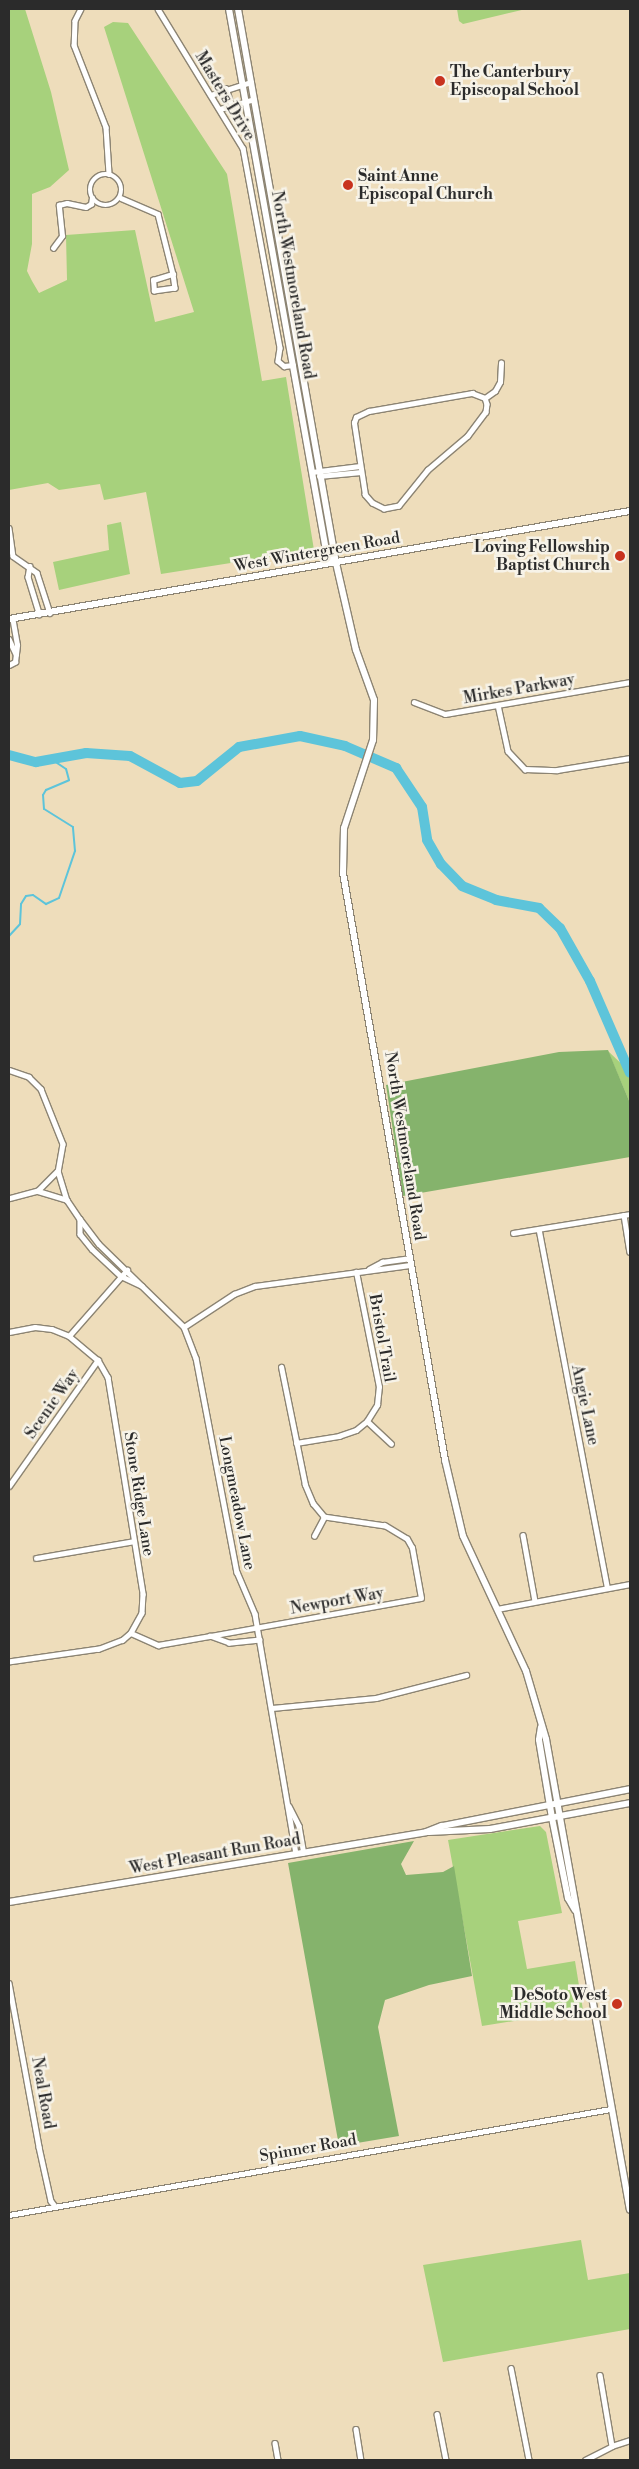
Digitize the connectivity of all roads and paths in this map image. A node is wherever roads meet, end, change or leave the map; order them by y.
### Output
1 (81, 9) edge
2 (158, 9) edge
3 (230, 9) edge
4 (238, 9) edge
5 (243, 37) junction
6 (235, 39) junction
7 (251, 82) junction
8 (243, 84) junction
9 (226, 88) junction
10 (210, 95) junction
11 (254, 99) junction
12 (246, 101) junction
13 (232, 106) junction
14 (220, 109) junction
15 (266, 166) junction
16 (258, 168) junction
17 (109, 174) junction
18 (92, 198) junction
19 (121, 198) junction
20 (53, 248) dead end
21 (174, 274) junction
22 (501, 363) dead end
23 (293, 365) junction
24 (306, 385) junction
25 (297, 387) junction
26 (485, 398) junction
27 (360, 466) junction
28 (339, 468) junction
29 (362, 472) junction
30 (313, 474) junction
31 (322, 474) junction
32 (340, 475) junction
33 (630, 512) edge
34 (9, 528) edge
35 (11, 557) edge
36 (336, 563) junction
37 (30, 566) junction
38 (50, 613) junction
39 (39, 614) junction
40 (11, 619) edge
41 (9, 639) edge
42 (16, 654) junction
43 (9, 665) edge
44 (630, 682) edge
45 (414, 702) dead end
46 (498, 705) junction
47 (630, 758) edge
48 (9, 1070) edge
49 (58, 1171) junction
50 (38, 1191) junction
51 (9, 1199) edge
52 (68, 1200) junction
53 (630, 1214) edge
54 (624, 1215) junction
55 (80, 1220) junction
56 (539, 1229) junction
57 (513, 1233) dead end
58 (630, 1252) edge
59 (409, 1258) junction
60 (410, 1265) junction
61 (127, 1270) junction
62 (368, 1270) junction
63 (356, 1272) junction
64 (121, 1276) junction
65 (142, 1286) junction
66 (184, 1327) junction
67 (9, 1332) edge
68 (68, 1336) junction
69 (98, 1360) junction
70 (281, 1367) dead end
71 (367, 1422) junction
72 (296, 1443) junction
73 (391, 1443) dead end
74 (9, 1486) edge
75 (324, 1517) junction
76 (523, 1535) dead end
77 (314, 1536) dead end
78 (134, 1541) junction
79 (36, 1558) dead end
80 (630, 1584) edge
81 (607, 1586) junction
82 (535, 1601) junction
83 (496, 1609) junction
84 (258, 1628) junction
85 (228, 1632) junction
86 (131, 1633) junction
87 (210, 1636) junction
88 (260, 1640) junction
89 (229, 1643) junction
90 (9, 1662) edge
91 (466, 1674) dead end
92 (272, 1708) junction
93 (541, 1726) junction
94 (630, 1789) edge
95 (286, 1801) junction
96 (630, 1803) edge
97 (560, 1804) junction
98 (550, 1806) junction
99 (562, 1817) junction
100 (552, 1818) junction
101 (426, 1832) junction
102 (304, 1853) junction
103 (296, 1854) junction
104 (9, 1902) edge
105 (576, 1911) junction
106 (9, 1983) edge
107 (611, 2110) junction
108 (56, 2206) junction
109 (630, 2210) edge
110 (9, 2215) edge
111 (511, 2368) dead end
112 (600, 2375) dead end
113 (437, 2414) dead end
114 (356, 2429) dead end
115 (630, 2440) edge
116 (274, 2443) dead end
117 (612, 2446) junction
118 (278, 2460) edge
119 (361, 2460) edge
120 (446, 2460) edge
121 (529, 2460) edge
122 (585, 2460) edge

1 - 17 street
2 - 10 street, Masters Drive
3 - 6 main road, North Westmoreland Road
4 - 5 main road, North Westmoreland Road
5 - 6 main road
5 - 7 main road, North Westmoreland Road
6 - 8 main road, North Westmoreland Road
7 - 8 street
7 - 11 main road, North Westmoreland Road
8 - 9 street
8 - 12 main road, North Westmoreland Road
9 - 10 street
9 - 13 street
10 - 14 street, Masters Drive
11 - 12 street
11 - 15 main road, North Westmoreland Road
12 - 13 street
12 - 16 main road, North Westmoreland Road
13 - 14 street
14 - 23 street, Masters Drive
15 - 16 main road
15 - 24 main road, North Westmoreland Road
16 - 23 main road, North Westmoreland Road
17 - 18 street
17 - 19 street
18 - 19 street
18 - 20 street
19 - 21 street
21 - 21 street
22 - 26 street
23 - 25 main road, North Westmoreland Road
24 - 25 street
24 - 31 main road, North Westmoreland Road
25 - 30 main road, North Westmoreland Road
26 - 27 street
26 - 29 street
27 - 28 street
27 - 29 street
28 - 31 street
28 - 32 street
29 - 32 street
30 - 31 street
30 - 36 main road, North Westmoreland Road
31 - 32 street
31 - 36 main road, North Westmoreland Road
33 - 36 main road, West Wintergreen Road
34 - 35 street
35 - 37 street
36 - 38 main road, West Wintergreen Road
36 - 59 main road, North Westmoreland Road
37 - 38 street
37 - 39 street
38 - 39 main road, West Wintergreen Road
39 - 40 main road, West Wintergreen Road
40 - 42 street
41 - 42 street
42 - 43 street
44 - 46 street, Mirkes Parkway
45 - 46 street, Mirkes Parkway
46 - 47 street
48 - 49 street
49 - 50 street
49 - 52 street, Longmeadow Lane
50 - 51 street
50 - 52 street
52 - 55 street, Longmeadow Lane
53 - 54 street
54 - 56 street
54 - 58 street
55 - 61 street, Longmeadow Lane
55 - 64 street, Longmeadow Lane
56 - 57 street
56 - 81 street, Angie Lane
59 - 60 main road, North Westmoreland Road
59 - 62 street
60 - 62 street
60 - 83 main road, North Westmoreland Road
61 - 64 street
61 - 65 street, Longmeadow Lane
62 - 63 street
63 - 66 street
63 - 71 street, Bristol Trail
64 - 65 street, Longmeadow Lane
64 - 68 street
65 - 66 street, Longmeadow Lane
66 - 84 street, Longmeadow Lane
67 - 68 street
68 - 69 street
69 - 74 street, Scenic Way
69 - 78 street, Stone Ridge Lane
70 - 72 street
71 - 72 street
71 - 73 street
72 - 75 street
75 - 77 street
75 - 84 street, Newport Way
76 - 82 street
78 - 79 street
78 - 86 street, Stone Ridge Lane
80 - 81 street
81 - 82 street
82 - 83 street
83 - 93 main road, North Westmoreland Road
84 - 85 street, Newport Way
84 - 88 street, Longmeadow Lane
85 - 87 street, Newport Way
85 - 89 street
86 - 87 street, Newport Way
86 - 90 street
87 - 89 street
88 - 89 street
88 - 92 street, Longmeadow Lane
91 - 92 street
92 - 95 street, Longmeadow Lane
93 - 97 main road, North Westmoreland Road
93 - 98 main road, North Westmoreland Road
94 - 97 main road, West Pleasant Run Road
95 - 102 street, Longmeadow Lane
95 - 103 street, Longmeadow Lane
96 - 99 main road, West Pleasant Run Road
97 - 98 main road, West Pleasant Run Road
97 - 99 main road, North Westmoreland Road
98 - 100 main road, North Westmoreland Road
98 - 101 main road, West Pleasant Run Road
99 - 100 main road, West Pleasant Run Road
99 - 105 main road, North Westmoreland Road
100 - 101 main road, West Pleasant Run Road
100 - 105 main road, North Westmoreland Road
101 - 102 main road, West Pleasant Run Road
102 - 103 main road, West Pleasant Run Road
103 - 104 main road, West Pleasant Run Road
105 - 107 main road, North Westmoreland Road
106 - 108 street, Neal Road
107 - 108 street, Spinner Road
107 - 109 main road, North Westmoreland Road
108 - 110 street, Spinner Road
111 - 121 street
112 - 117 street
113 - 120 street
114 - 119 street
115 - 117 street
116 - 118 street
117 - 122 street

